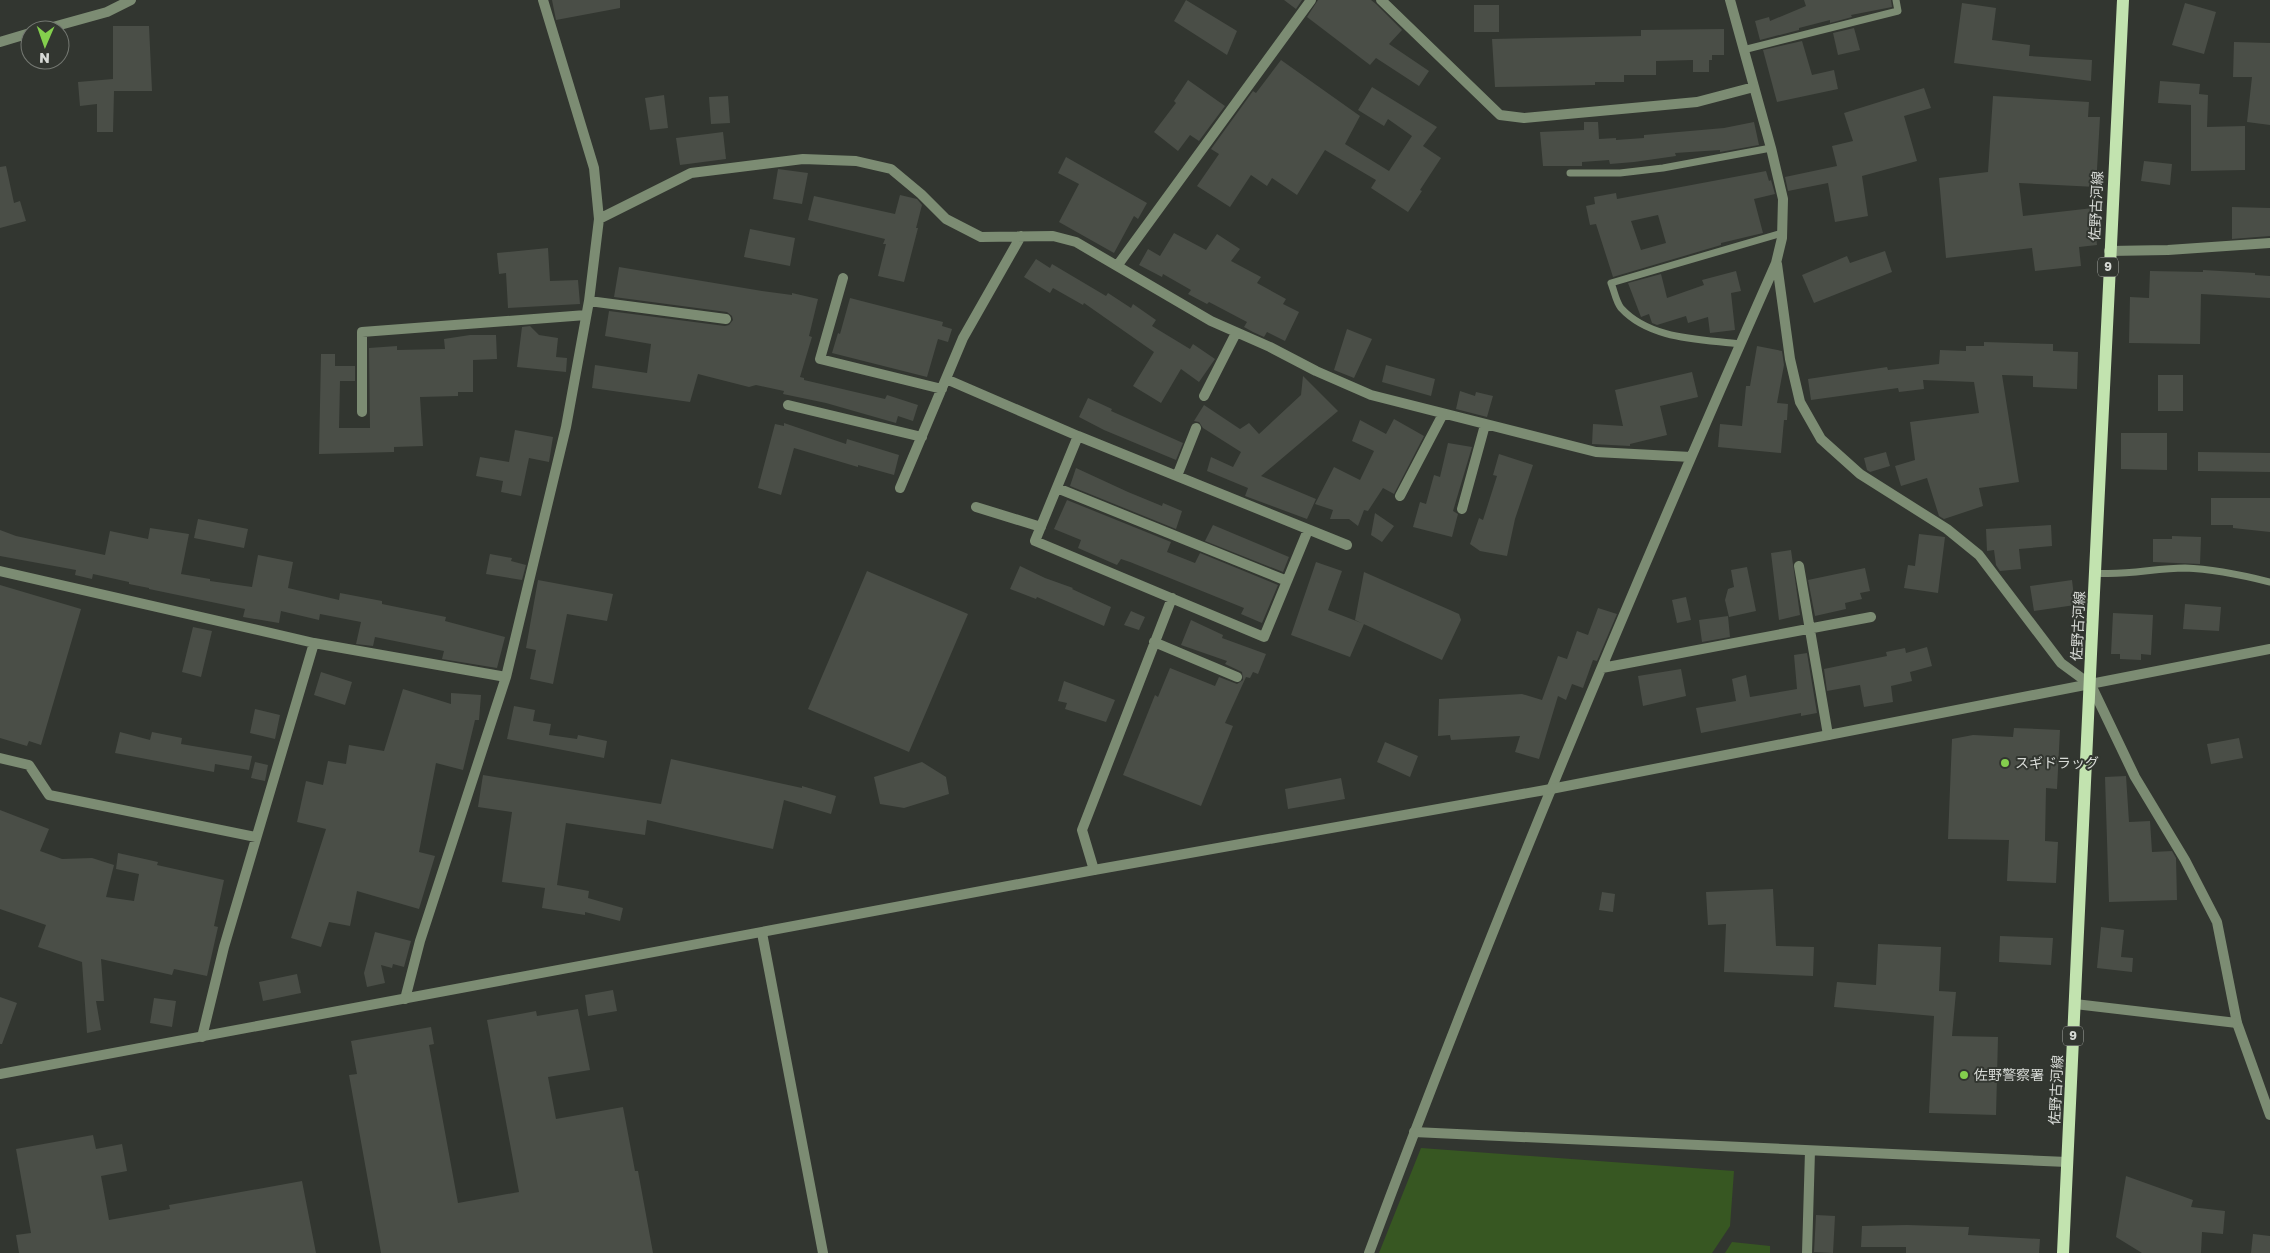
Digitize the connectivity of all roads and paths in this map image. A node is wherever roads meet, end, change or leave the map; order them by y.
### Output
1 (131, 0) edge
2 (543, 0) edge
3 (1311, 0) edge
4 (1381, 0) edge
5 (1730, 0) edge
6 (1896, 0) edge
7 (2123, 0) edge
8 (70, 22) edge
9 (20, 36) edge
10 (0, 42) edge
11 (1743, 50) junction
12 (1754, 87) junction
13 (1771, 148) junction
14 (1570, 173) dead end
15 (599, 219) junction
16 (1782, 233) junction
17 (1021, 236) junction
18 (2270, 244) edge
19 (2109, 251) junction
20 (1776, 263) junction
21 (1117, 266) junction
22 (843, 278) dead end
23 (589, 301) junction
24 (586, 315) junction
25 (726, 319) dead end
26 (1236, 333) junction
27 (1740, 344) junction
28 (946, 379) junction
29 (942, 389) junction
30 (1204, 396) dead end
31 (788, 405) dead end
32 (362, 412) dead end
33 (1443, 414) junction
34 (1485, 425) junction
35 (1196, 428) dead end
36 (1078, 436) junction
37 (922, 437) junction
38 (1691, 457) junction
39 (1177, 476) junction
40 (900, 488) dead end
41 (1057, 488) junction
42 (1400, 496) dead end
43 (976, 506) dead end
44 (1462, 509) dead end
45 (1041, 527) junction
46 (1308, 530) junction
47 (1347, 545) dead end
48 (1799, 566) dead end
49 (0, 571) edge
50 (2096, 573) junction
51 (1287, 581) junction
52 (2270, 582) edge
53 (1172, 598) junction
54 (1870, 617) dead end
55 (1810, 629) junction
56 (1154, 642) junction
57 (314, 643) junction
58 (2270, 649) edge
59 (1602, 668) junction
60 (506, 676) junction
61 (1237, 677) dead end
62 (2091, 685) junction
63 (1828, 735) junction
64 (0, 758) edge
65 (1552, 789) junction
66 (256, 837) junction
67 (1094, 870) junction
68 (762, 933) junction
69 (406, 999) junction
70 (2075, 1004) junction
71 (2237, 1023) junction
72 (202, 1036) junction
73 (0, 1074) edge
74 (2270, 1115) edge
75 (1414, 1132) junction
76 (1810, 1151) junction
77 (2067, 1162) junction
78 (823, 1253) edge
79 (1369, 1253) edge
80 (1807, 1253) edge
81 (2063, 1253) edge

1 - 8 street
2 - 15 street
3 - 21 street
4 - 12 street
5 - 11 street
6 - 11 lane
7 - 19 main road, 佐野古河線 / 9
9 - 10 street
11 - 12 street
12 - 13 street
13 - 14 lane
13 - 16 street
15 - 17 street
15 - 23 street
16 - 20 street
16 - 27 lane
17 - 21 street
17 - 28 street
18 - 19 street
19 - 50 main road, 佐野古河線 / 9
20 - 27 street
20 - 62 street
21 - 26 street
22 - 29 street
23 - 24 street
23 - 25 street
24 - 32 street
24 - 60 street
26 - 30 street
26 - 33 street
27 - 38 street
28 - 29 street
28 - 36 street
29 - 37 street
31 - 37 street
33 - 34 street
33 - 42 street
34 - 38 street
34 - 44 street
35 - 39 street
36 - 39 street
36 - 41 street
37 - 40 street
38 - 59 street
39 - 46 street
41 - 45 street
41 - 51 street
43 - 45 street
45 - 53 street
46 - 47 street
46 - 51 street
48 - 55 street
49 - 57 street
50 - 52 lane
50 - 62 main road, 佐野古河線 / 9
51 - 53 street
53 - 56 street
54 - 55 street
55 - 59 street
55 - 63 street
56 - 61 street
56 - 67 street
57 - 60 street
57 - 66 street
58 - 62 street
59 - 65 street
60 - 69 street
62 - 63 street
62 - 70 main road, 佐野古河線 / 9
62 - 71 street
63 - 65 street
64 - 66 street
65 - 67 street
65 - 75 street
66 - 72 street
67 - 68 street
68 - 69 street
68 - 78 street
69 - 72 street
70 - 71 street
70 - 77 main road, 佐野古河線 / 9
71 - 74 street
72 - 73 street
75 - 76 street
75 - 79 street
76 - 77 street
76 - 80 street
77 - 81 main road, 佐野古河線 / 9

